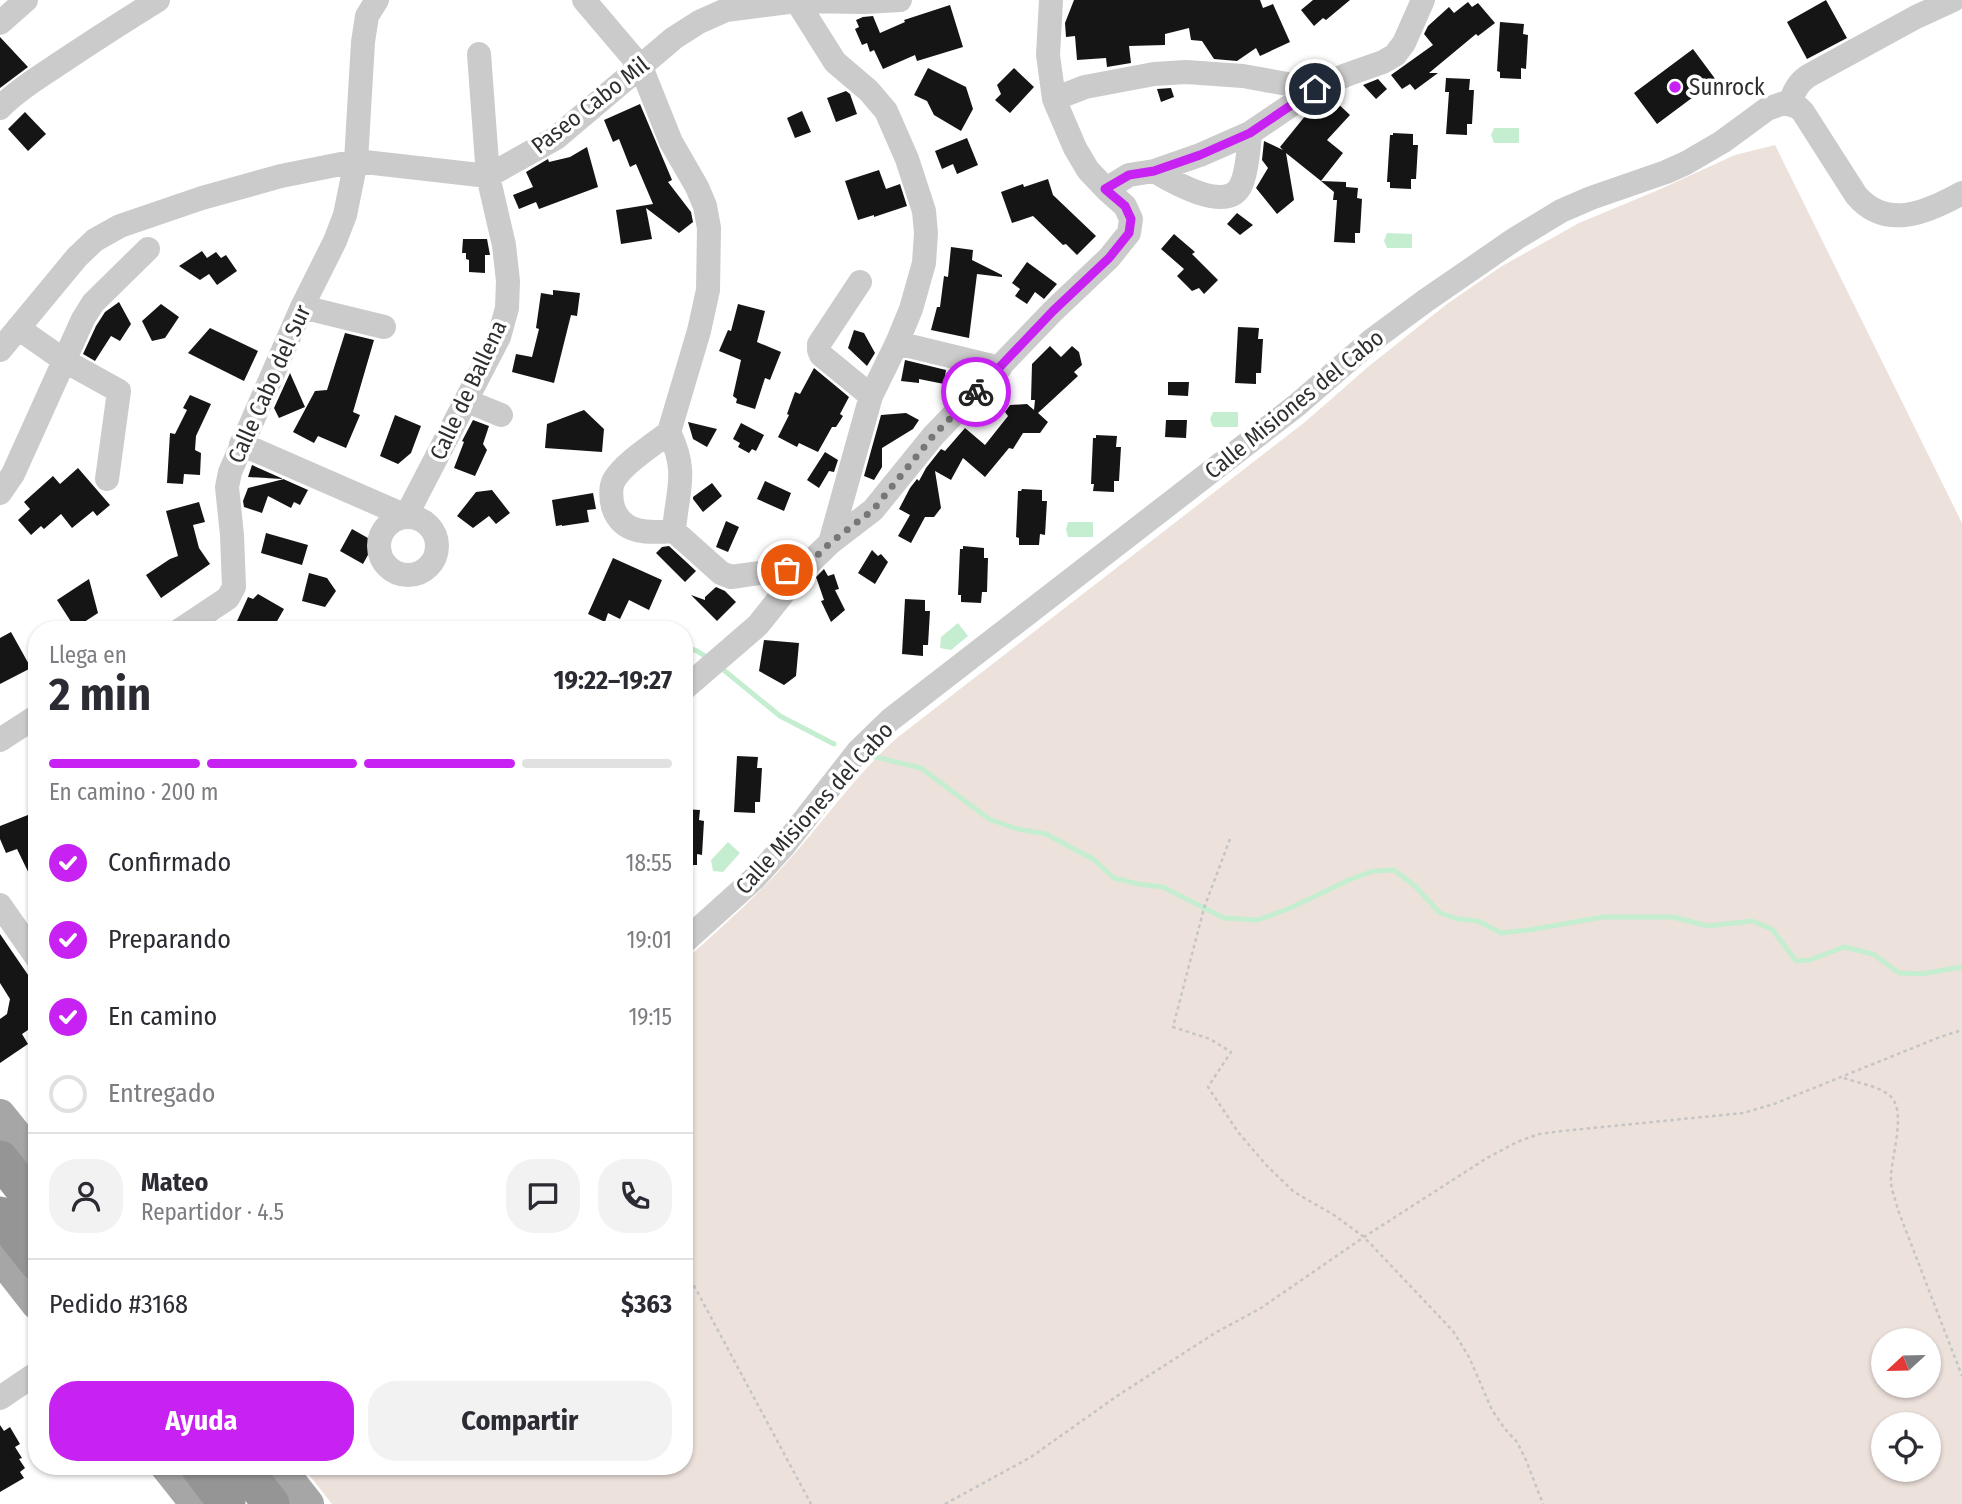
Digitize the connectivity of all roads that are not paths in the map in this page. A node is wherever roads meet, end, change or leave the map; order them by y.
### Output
1 (26, 0) edge
2 (158, 0) edge
3 (377, 0) edge
4 (584, 0) edge
5 (900, 0) edge
6 (1051, 0) edge
7 (1423, 0) edge
8 (1953, 0) edge
9 (796, 1) edge
10 (0, 23) edge
11 (479, 54) dead end
12 (641, 67) junction
13 (1315, 89) junction
14 (1054, 99) junction
15 (1791, 103) junction
16 (0, 108) edge
17 (1250, 133) junction
18 (356, 161) junction
19 (1154, 171) junction
20 (488, 176) junction
21 (1105, 189) junction
22 (1962, 193) edge
23 (148, 248) dead end
24 (860, 282) dead end
25 (302, 307) junction
26 (383, 327) dead end
27 (18, 328) junction
28 (897, 343) junction
29 (0, 350) edge
30 (65, 361) junction
31 (1000, 368) junction
32 (871, 396) junction
33 (467, 401) junction
34 (501, 415) dead end
35 (668, 432) junction
36 (241, 444) junction
37 (107, 479) dead end
38 (0, 493) edge
39 (674, 531) junction
40 (830, 543) junction
41 (802, 570) junction
42 (194, 621) edge
43 (693, 681) edge
44 (28, 722) edge
45 (0, 740) edge
46 (0, 905) edge
47 (693, 934) edge
48 (28, 945) edge
49 (0, 1115) edge
50 (28, 1150) edge
51 (0, 1159) edge
52 (28, 1195) edge
53 (0, 1215) edge
54 (28, 1251) edge
55 (0, 1257) edge
56 (28, 1293) edge
57 (28, 1379) edge
58 (0, 1398) edge
59 (173, 1475) edge
60 (205, 1475) edge
61 (249, 1475) edge
62 (285, 1475) edge
63 (196, 1504) edge
64 (228, 1504) edge
65 (271, 1504) edge
66 (308, 1504) edge

1 - 10 street
2 - 16 street
3 - 18 street, Calle Cabo del Sur
4 - 12 street
5 - 9 street, Paseo Cabo Mil
6 - 14 street
7 - 13 street
8 - 15 street
9 - 12 street, Paseo Cabo Mil
9 - 28 street
11 - 20 street, Calle de Ballena
12 - 20 street, Paseo Cabo Mil
12 - 35 street
13 - 14 street
13 - 17 street
14 - 21 street
15 - 22 street
15 - 47 street, Calle Misiones del Cabo
17 - 19 street
17 - 19 street
18 - 20 street
18 - 25 street, Calle Cabo del Sur
18 - 27 street
19 - 21 street
20 - 33 street, Calle de Ballena
21 - 31 street
23 - 30 street
24 - 32 street
25 - 26 street
25 - 36 street, Calle Cabo del Sur
27 - 29 street
27 - 30 street
28 - 31 street
28 - 32 street
30 - 37 street
30 - 38 street
31 - 40 street
32 - 40 street
33 - 34 street
33 - 36 street, Calle de Ballena
35 - 39 street
35 - 39 street
36 - 42 street, Calle Cabo del Sur
39 - 41 street
40 - 41 street
41 - 43 street
44 - 45 street
46 - 48 street
49 - 50 main road
51 - 52 highway
53 - 54 highway
55 - 56 main road
57 - 58 street
59 - 63 main road
60 - 64 highway
61 - 65 highway
62 - 66 main road

